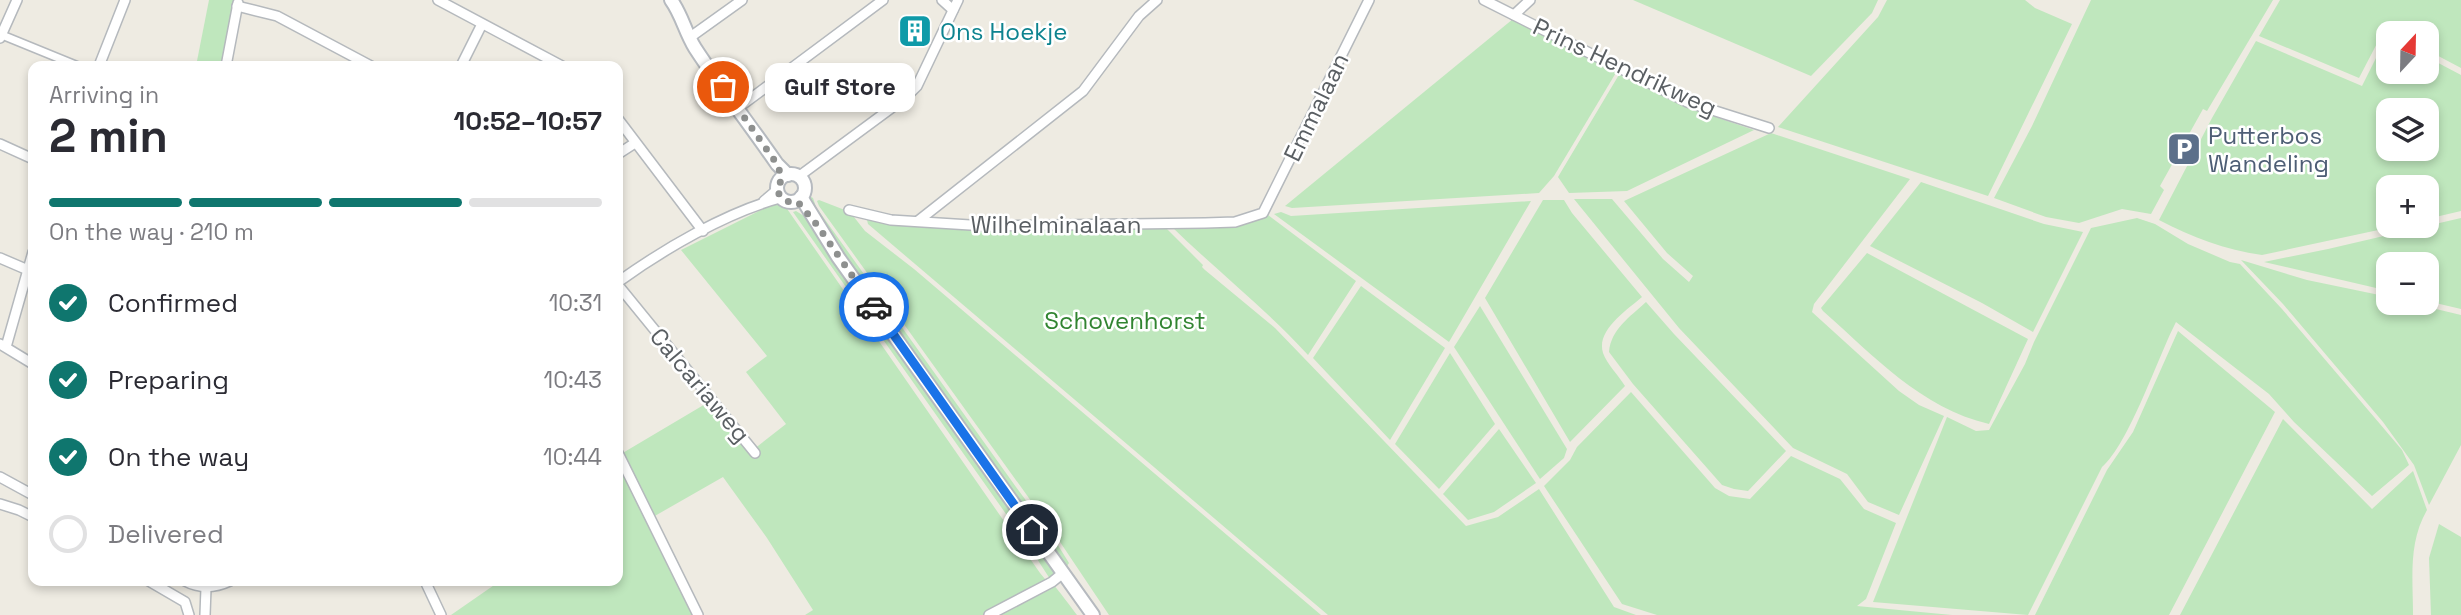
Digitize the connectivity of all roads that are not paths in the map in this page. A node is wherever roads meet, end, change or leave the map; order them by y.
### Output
1 (17, 0) edge
2 (125, 0) edge
3 (439, 0) edge
4 (662, 0) edge
5 (671, 0) edge
6 (742, 0) edge
7 (883, 0) edge
8 (942, 0) edge
9 (958, 0) edge
10 (1157, 0) edge
11 (1369, 0) edge
12 (1484, 0) edge
13 (1530, 0) edge
14 (238, 3) edge
15 (953, 10) junction
16 (1514, 15) junction
17 (482, 24) junction
18 (687, 33) junction
19 (1, 36) edge
20 (65, 61) edge
21 (101, 61) edge
22 (227, 61) edge
23 (362, 61) edge
24 (464, 61) edge
25 (552, 61) edge
26 (738, 108) junction
27 (623, 126) edge
28 (1769, 128) dead end
29 (635, 143) junction
30 (0, 144) edge
31 (623, 151) edge
32 (28, 157) edge
33 (788, 183) junction
34 (799, 199) junction
35 (849, 210) dead end
36 (1263, 214) joint
37 (918, 221) junction
38 (703, 231) junction
39 (0, 258) edge
40 (28, 270) joint
41 (623, 280) edge
42 (623, 289) edge
43 (3, 345) edge
44 (28, 361) edge
45 (755, 453) dead end
46 (623, 463) edge
47 (0, 477) edge
48 (28, 492) edge
49 (0, 505) edge
50 (28, 514) edge
51 (1063, 573) junction
52 (158, 586) edge
53 (195, 586) edge
54 (210, 586) edge
55 (427, 586) edge
56 (206, 587) junction
57 (189, 615) edge
58 (205, 615) edge
59 (440, 615) edge
60 (698, 615) edge
61 (989, 615) edge
62 (1093, 615) edge

1 - 19 street
2 - 21 street
3 - 17 street
4 - 18 main road
5 - 18 main road
6 - 18 street
7 - 26 street
8 - 15 street
9 - 15 street, Calcariaweg
10 - 37 street
11 - 36 street, Emmalaan
12 - 16 street, Prins Hendrikweg
13 - 16 street
14 - 22 street
14 - 23 street
15 - 33 street, Calcariaweg
16 - 28 street, Prins Hendrikweg
17 - 24 street
17 - 25 street
18 - 26 main road
19 - 20 street
26 - 33 main road
27 - 29 street
29 - 31 street
29 - 38 street
30 - 32 street
33 - 34 main road
33 - 34 main road
33 - 38 street, Calcariaweg
34 - 51 main road
35 - 37 street, Wilhelminalaan
36 - 37 street, Wilhelminalaan
38 - 41 street, Calcariaweg
39 - 40 street
40 - 43 street
42 - 45 street, Calcariaweg
43 - 44 street
46 - 60 street
47 - 48 street
49 - 50 street
51 - 61 street
51 - 62 main road
52 - 57 street
53 - 56 street
54 - 56 street
55 - 59 street
56 - 58 street

